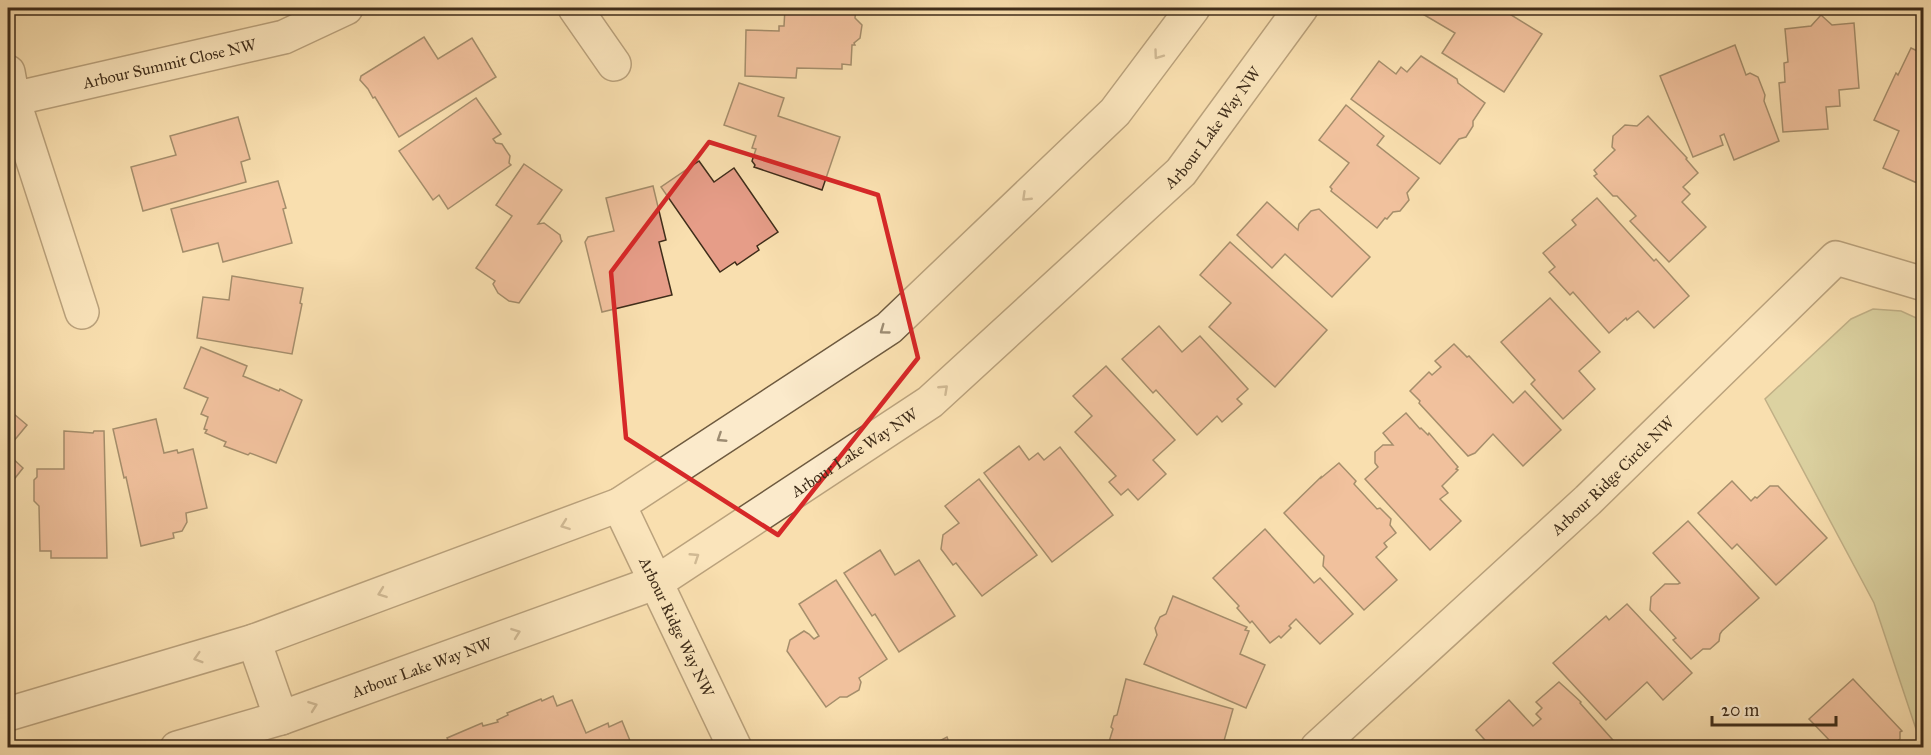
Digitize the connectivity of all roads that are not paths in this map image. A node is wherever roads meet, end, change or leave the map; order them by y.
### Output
1 (346, 8) edge
2 (575, 8) edge
3 (1192, 8) edge
4 (1301, 8) edge
5 (614, 64) dead end
6 (10, 85) edge
7 (1923, 284) edge
8 (82, 312) dead end
9 (619, 505) junction
10 (657, 582) junction
11 (254, 641) junction
12 (8, 714) edge
13 (281, 718) junction
14 (177, 747) edge
15 (735, 747) edge
16 (1317, 747) edge

1 - 6 street, Arbour Summit Close NW
2 - 5 street
3 -> 9 street
10 -> 4 street, Arbour Lake Way NW
6 - 8 street
7 - 16 street, Arbour Ridge Circle NW
9 - 10 street, Arbour Ridge Way NW
9 -> 11 street
13 -> 10 street, Arbour Lake Way NW
10 - 15 street, Arbour Ridge Way NW
11 -> 12 street
11 - 13 street
13 - 14 street, Arbour Lake Way NW

